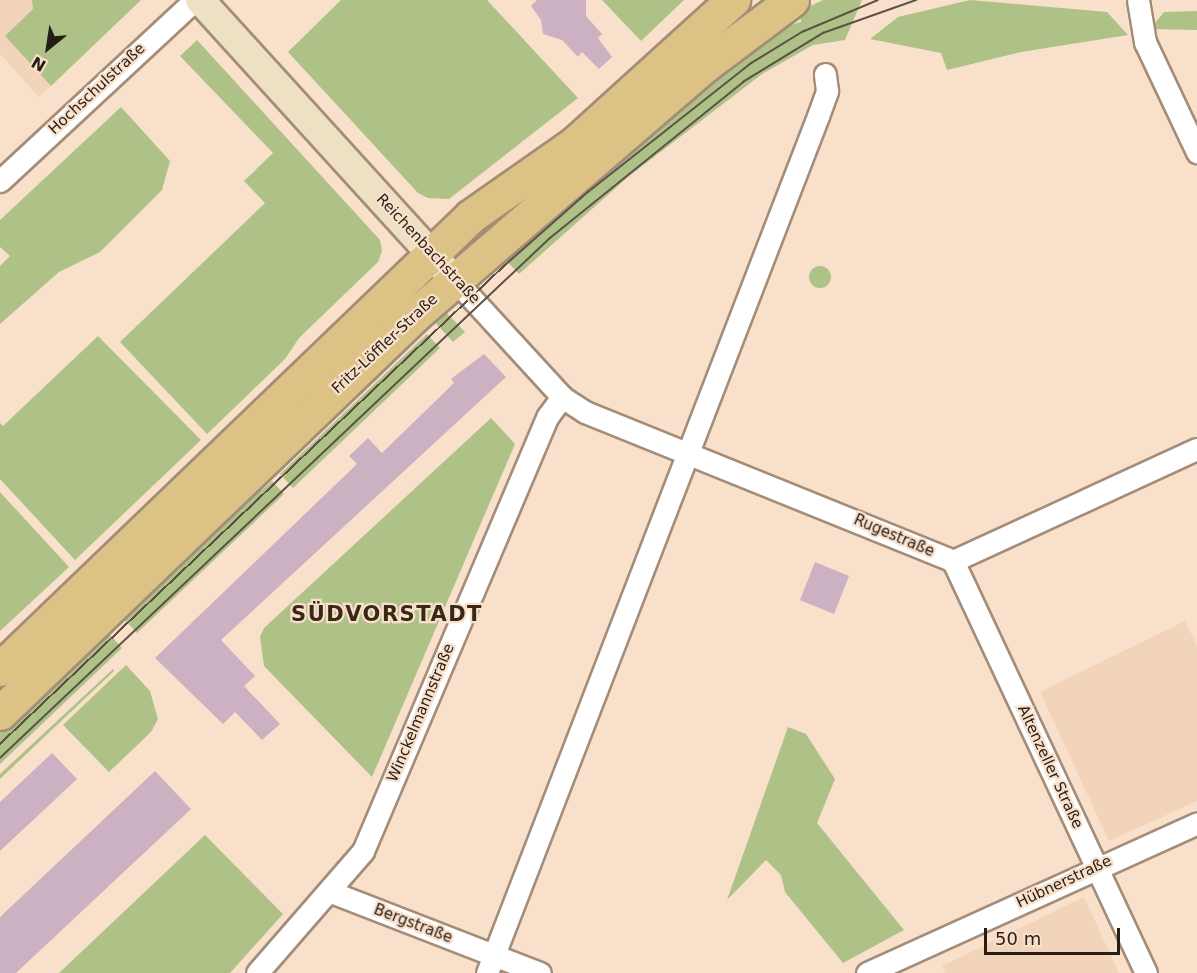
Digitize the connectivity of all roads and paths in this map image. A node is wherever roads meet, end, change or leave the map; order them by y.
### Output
1 (195, 0) edge
2 (200, 0) edge
3 (733, 0) edge
4 (792, 0) edge
5 (1138, 0) edge
6 (825, 74) dead end
7 (1197, 152) edge
8 (0, 181) edge
9 (431, 253) junction
10 (454, 279) junction
11 (562, 397) junction
12 (1197, 449) edge
13 (686, 453) junction
14 (953, 561) junction
15 (0, 669) edge
16 (0, 713) edge
17 (1197, 823) edge
18 (1096, 867) junction
19 (331, 892) junction
20 (490, 964) edge
21 (257, 973) edge
22 (540, 973) edge
23 (867, 973) edge
24 (1146, 973) edge

1 - 8 street, Hochschulstraße
2 - 9 street, Reichenbachstraße
3 - 9 main road
4 - 10 main road, Fritz-Löffler-Straße
5 - 7 street
6 - 13 street
9 - 10 street, Reichenbachstraße
9 - 15 main road
10 - 11 street, Reichenbachstraße
10 - 16 main road, Fritz-Löffler-Straße
11 - 13 street, Reichenbachstraße
11 - 19 street, Winckelmannstraße
12 - 14 street, Rugestraße
13 - 14 street, Rugestraße
13 - 20 street
14 - 18 street, Altenzeller Straße
17 - 18 street, Hübnerstraße
18 - 23 street, Hübnerstraße
18 - 24 street, Altenzeller Straße
19 - 20 street, Bergstraße
19 - 21 street, Winckelmannstraße
20 - 22 street

